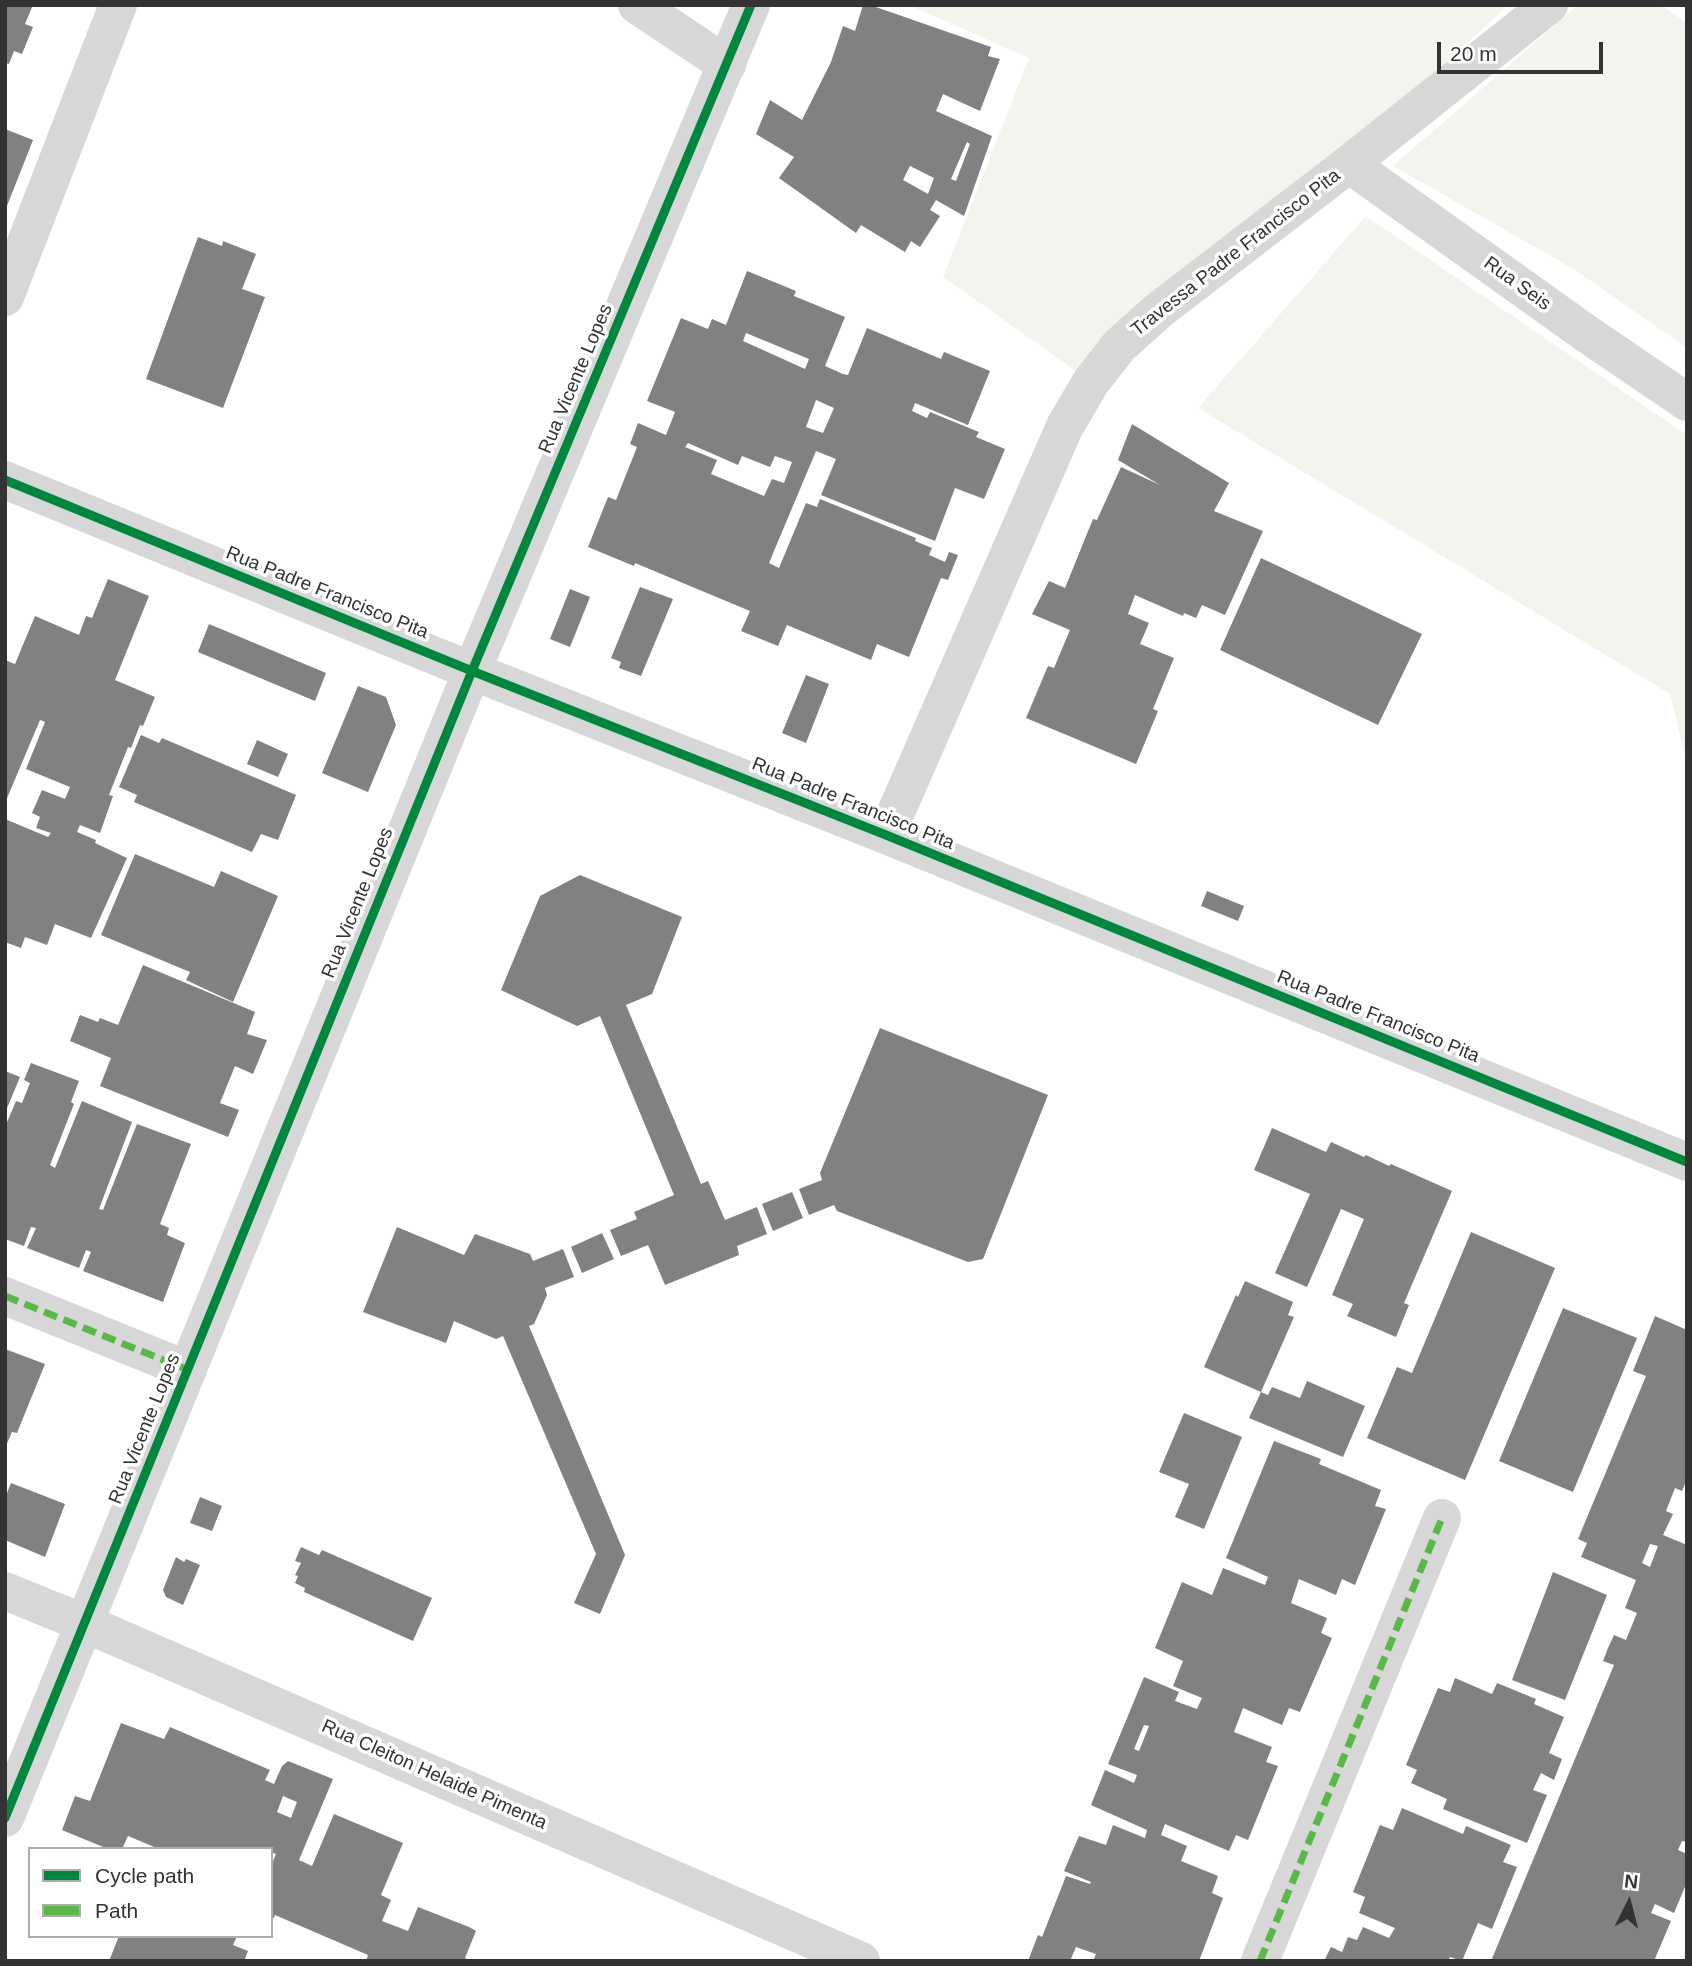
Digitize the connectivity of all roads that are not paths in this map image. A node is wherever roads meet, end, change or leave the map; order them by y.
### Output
1 (118, 5) edge
2 (637, 5) edge
3 (751, 5) edge
4 (1549, 5) edge
5 (727, 65) junction
6 (1349, 164) junction
7 (5, 297) edge
8 (1687, 402) edge
9 (5, 480) edge
10 (472, 670) junction
11 (886, 835) junction
12 (1687, 1162) edge
13 (5, 1296) edge
14 (188, 1370) junction
15 (1442, 1518) dead end
16 (5, 1591) edge
17 (84, 1623) junction
18 (5, 1818) edge
19 (861, 1961) edge
20 (1260, 1961) edge

1 - 7 street
2 - 5 street
3 - 5 street, Rua Vicente Lopes
4 - 6 street, Travessa Padre Francisco Pita
5 - 10 street, Rua Vicente Lopes
6 - 8 street, Rua Seis
6 - 11 street, Travessa Padre Francisco Pita
9 - 10 street, Rua Padre Francisco Pita
10 - 11 street, Rua Padre Francisco Pita
10 - 14 street, Rua Vicente Lopes
11 - 12 street, Rua Padre Francisco Pita
13 - 14 street
14 - 17 street, Rua Vicente Lopes
15 - 20 street
16 - 17 street, Rua Cleiton Helaide Pimenta
17 - 18 street, Rua Vicente Lopes
17 - 19 street, Rua Cleiton Helaide Pimenta

